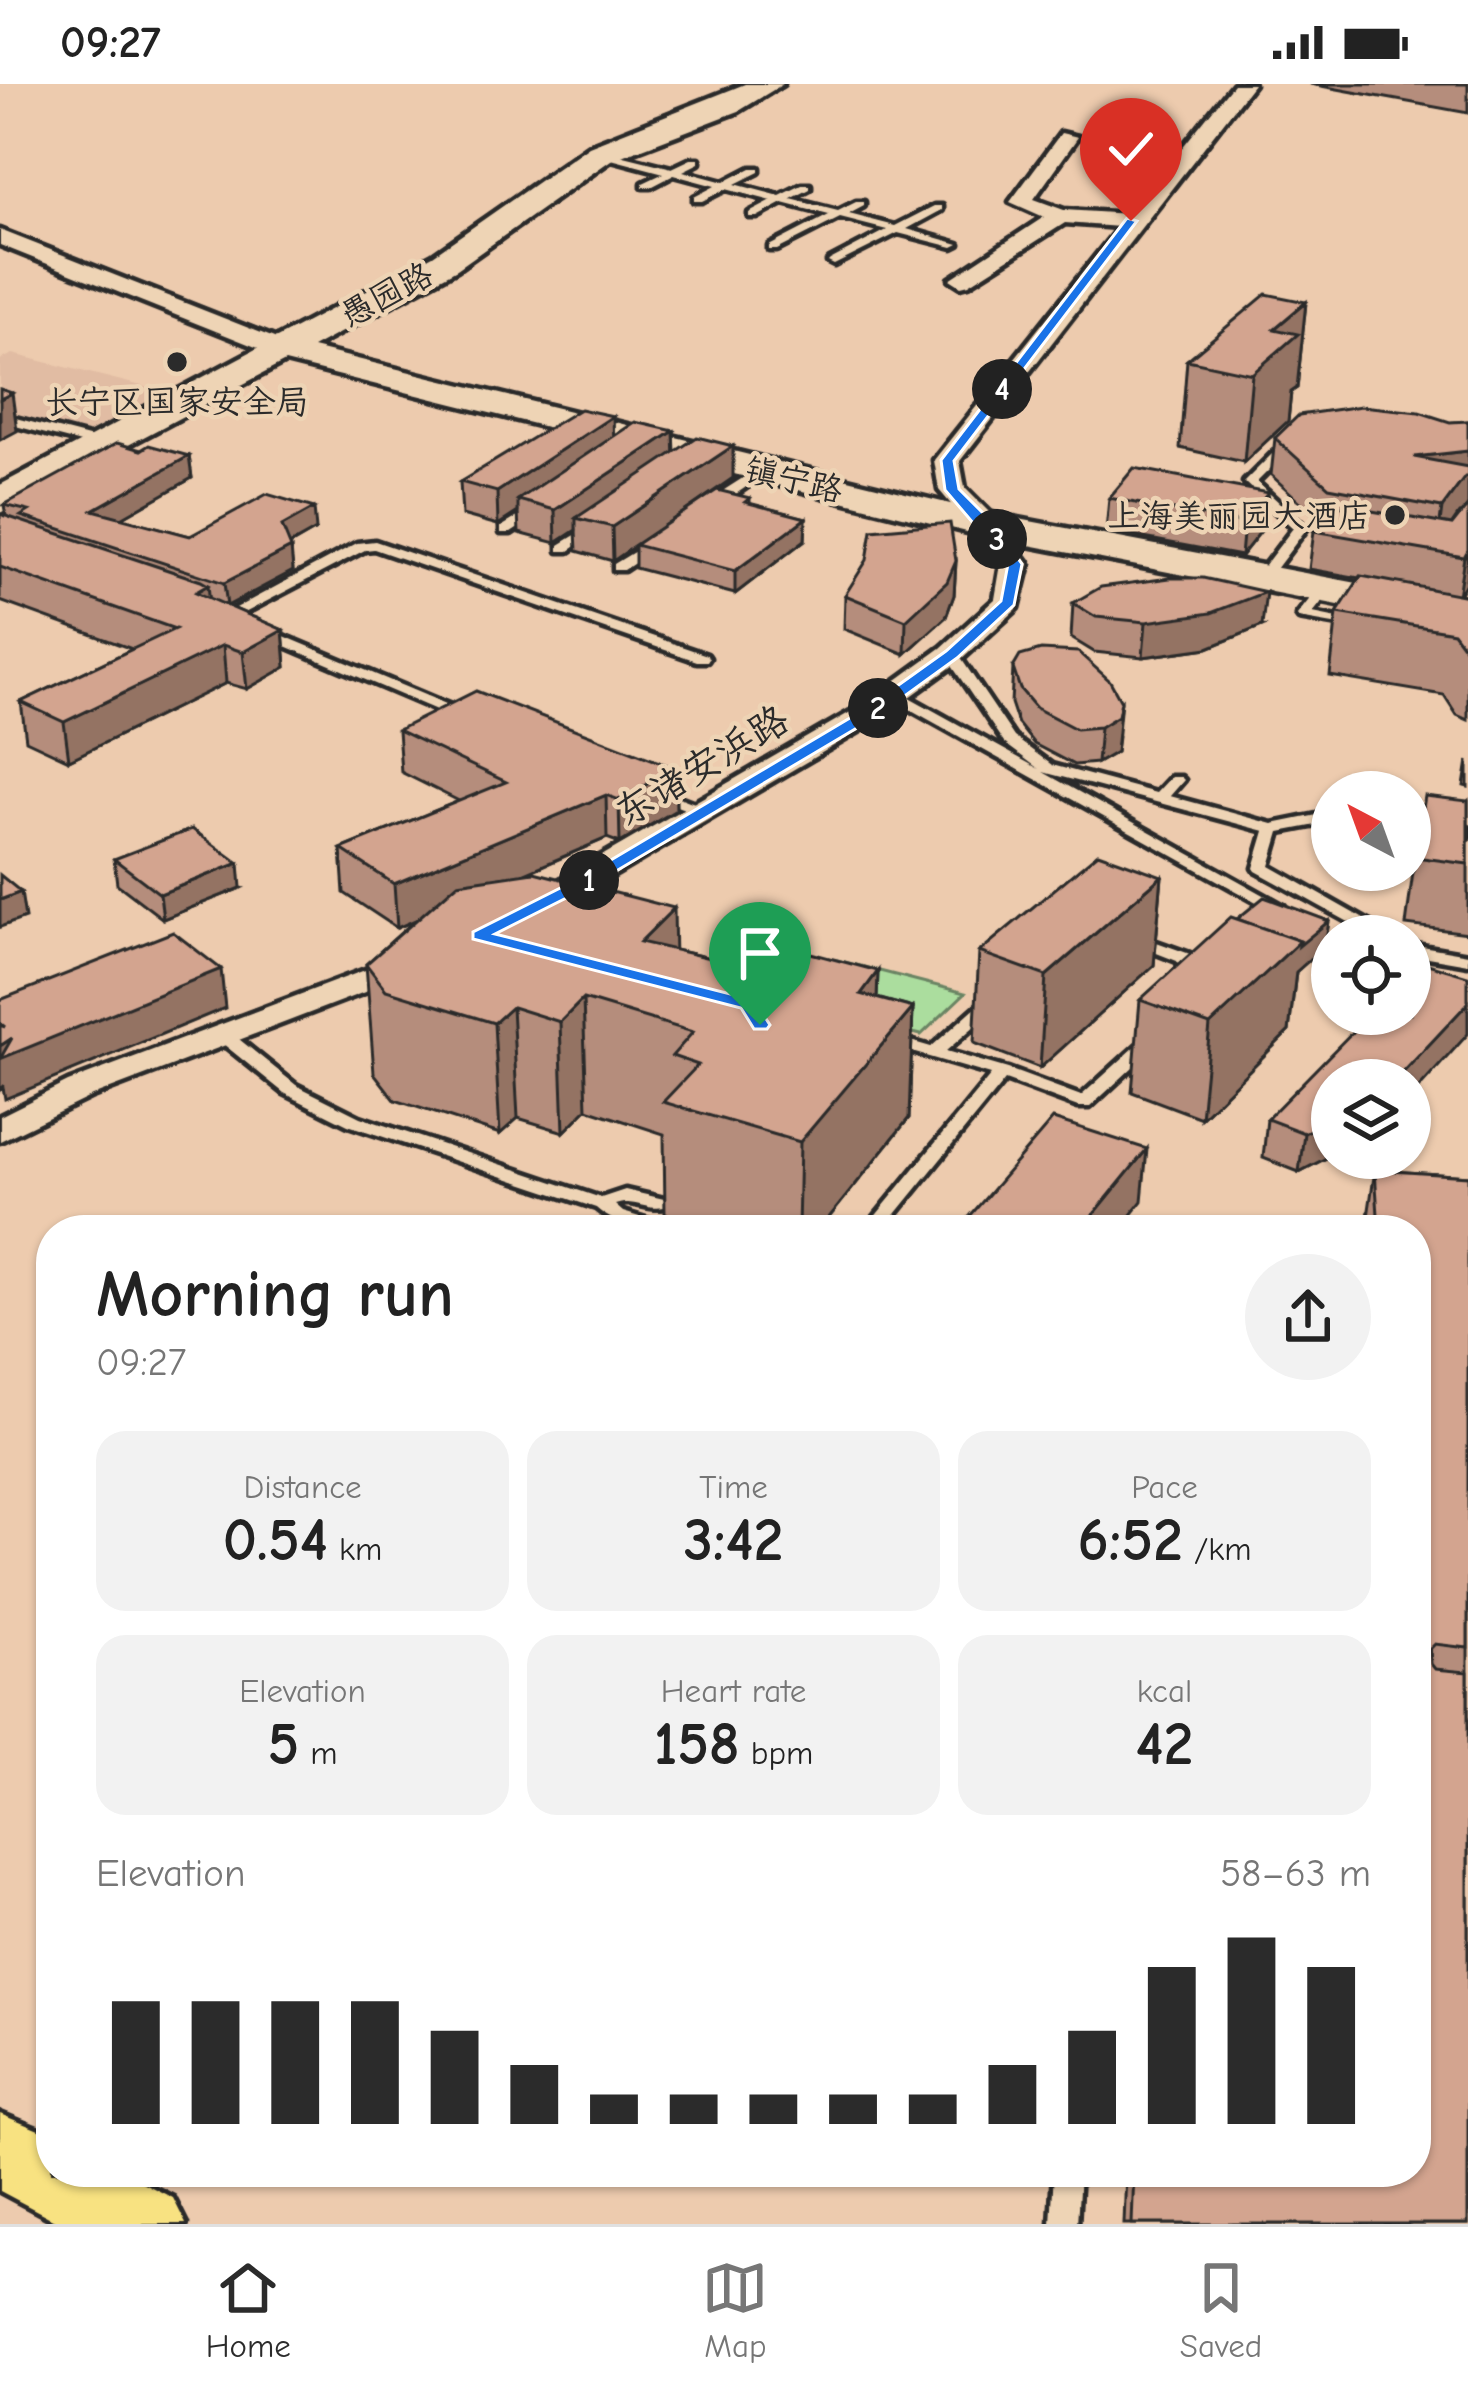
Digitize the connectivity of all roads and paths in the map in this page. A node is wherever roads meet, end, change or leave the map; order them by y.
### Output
1 (768, 84) edge
2 (1243, 84) edge
3 (1068, 137) dead end
4 (600, 153) junction
5 (695, 160) dead end
6 (755, 170) dead end
7 (673, 172) junction
8 (646, 185) dead end
9 (725, 185) junction
10 (806, 187) dead end
11 (698, 199) dead end
12 (782, 200) junction
13 (860, 204) dead end
14 (938, 208) dead end
15 (753, 214) dead end
16 (839, 214) junction
17 (1061, 216) junction
18 (1131, 221) junction
19 (896, 229) junction
20 (0, 237) edge
21 (953, 244) dead end
22 (773, 248) dead end
23 (834, 262) dead end
24 (961, 279) dead end
25 (284, 350) junction
26 (0, 418) edge
27 (1295, 438) edge
28 (104, 445) junction
29 (760, 471) junction
30 (4, 496) edge
31 (545, 505) edge
32 (689, 519) edge
33 (603, 522) edge
34 (987, 525) junction
35 (1300, 529) junction
36 (506, 530) dead end
37 (672, 531) edge
38 (1321, 532) edge
39 (564, 548) dead end
40 (619, 567) dead end
41 (1262, 578) junction
42 (1324, 590) junction
43 (208, 610) edge
44 (228, 616) junction
45 (1468, 617) edge
46 (1374, 629) edge
47 (951, 654) junction
48 (702, 658) dead end
49 (895, 695) junction
50 (479, 723) edge
51 (1176, 780) dead end
52 (643, 788) edge
53 (1160, 798) junction
54 (705, 812) junction
55 (1311, 822) edge
56 (1431, 827) edge
57 (1273, 829) junction
58 (1468, 833) edge
59 (1348, 915) edge
60 (516, 917) edge
61 (1296, 920) edge
62 (1125, 936) edge
63 (440, 951) edge
64 (1431, 953) edge
65 (1468, 959) edge
66 (1005, 991) edge
67 (1200, 997) edge
68 (1167, 1027) edge
69 (224, 1035) junction
70 (873, 1036) edge
71 (936, 1051) junction
72 (1002, 1073) junction
73 (0, 1130) edge
74 (658, 1203) dead end
75 (602, 1204) junction
76 (615, 1215) edge
77 (885, 1215) edge
78 (0, 2150) edge
79 (36, 2169) edge
80 (71, 2187) edge
81 (1066, 2187) edge
82 (142, 2224) edge
83 (1064, 2224) edge

1 - 4 main road, 愚园路
2 - 18 street, 东诸安浜路
3 - 17 street
4 - 7 lane
4 - 25 main road, 愚园路
5 - 7 lane
6 - 9 lane
7 - 8 lane
7 - 9 lane
9 - 11 lane
9 - 12 lane
10 - 12 lane
12 - 15 lane
12 - 16 lane
13 - 16 lane
14 - 19 lane
16 - 19 lane
16 - 22 lane
17 - 18 street
17 - 24 street
18 - 34 street, 东诸安浜路
19 - 21 lane
19 - 23 lane
20 - 25 street, 镇宁路
25 - 28 main road, 愚园路
25 - 29 main road, 镇宁路
26 - 28 lane
27 - 35 lane
28 - 30 main road, 愚园路
29 - 32 lane
29 - 34 main road, 镇宁路
31 - 36 lane
33 - 39 lane
34 - 41 main road, 镇宁路
34 - 47 street, 东诸安浜路
35 - 38 lane
35 - 41 lane
37 - 40 lane
41 - 42 main road, 镇宁路
42 - 45 main road, 镇宁路
42 - 46 lane
43 - 44 lane
44 - 48 lane
44 - 50 lane
47 - 49 street, 东诸安浜路
47 - 53 lane
49 - 54 street, 东诸安浜路
49 - 61 lane
51 - 53 lane
52 - 54 lane
53 - 57 lane
54 - 60 street, 东诸安浜路
55 - 57 lane
56 - 58 lane
57 - 59 lane
62 - 67 lane
63 - 69 street
64 - 65 lane
66 - 71 lane
68 - 72 lane
69 - 73 street
69 - 75 lane
70 - 71 lane
71 - 72 lane
72 - 77 lane
74 - 75 lane
75 - 76 lane
78 - 79 main road
80 - 82 main road
81 - 83 lane

